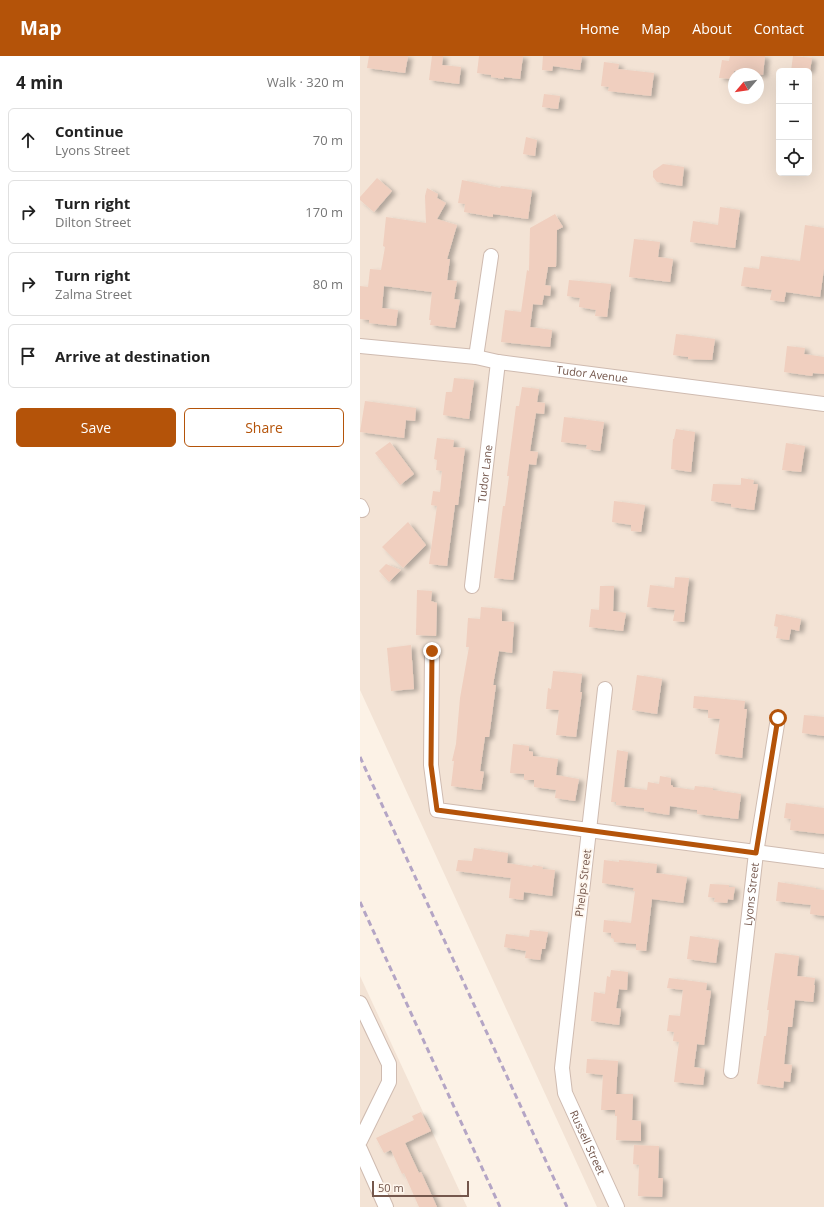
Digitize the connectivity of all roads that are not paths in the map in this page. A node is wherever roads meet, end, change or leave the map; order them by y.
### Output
1 (491, 256) dead end
2 (360, 346) edge
3 (476, 357) junction
4 (498, 362) junction
5 (824, 404) edge
6 (472, 586) dead end
7 (432, 651) dead end
8 (605, 689) dead end
9 (778, 718) dead end
10 (589, 831) junction
11 (756, 853) junction
12 (824, 861) edge
13 (360, 1003) edge
14 (731, 1071) dead end
15 (563, 1077) joint
16 (360, 1141) edge
17 (360, 1150) edge
18 (386, 1207) edge
19 (617, 1207) edge

1 - 3 street
2 - 3 street, Tudor Avenue
3 - 4 street, Tudor Avenue
4 - 5 street, Tudor Avenue
4 - 6 street, Tudor Lane
7 - 10 street
8 - 10 street, Phelps Street
9 - 11 street, Lyons Street
10 - 11 street
10 - 15 street, Phelps Street
11 - 12 street
11 - 14 street, Lyons Street
13 - 16 street
15 - 19 street, Russell Street
17 - 18 street

